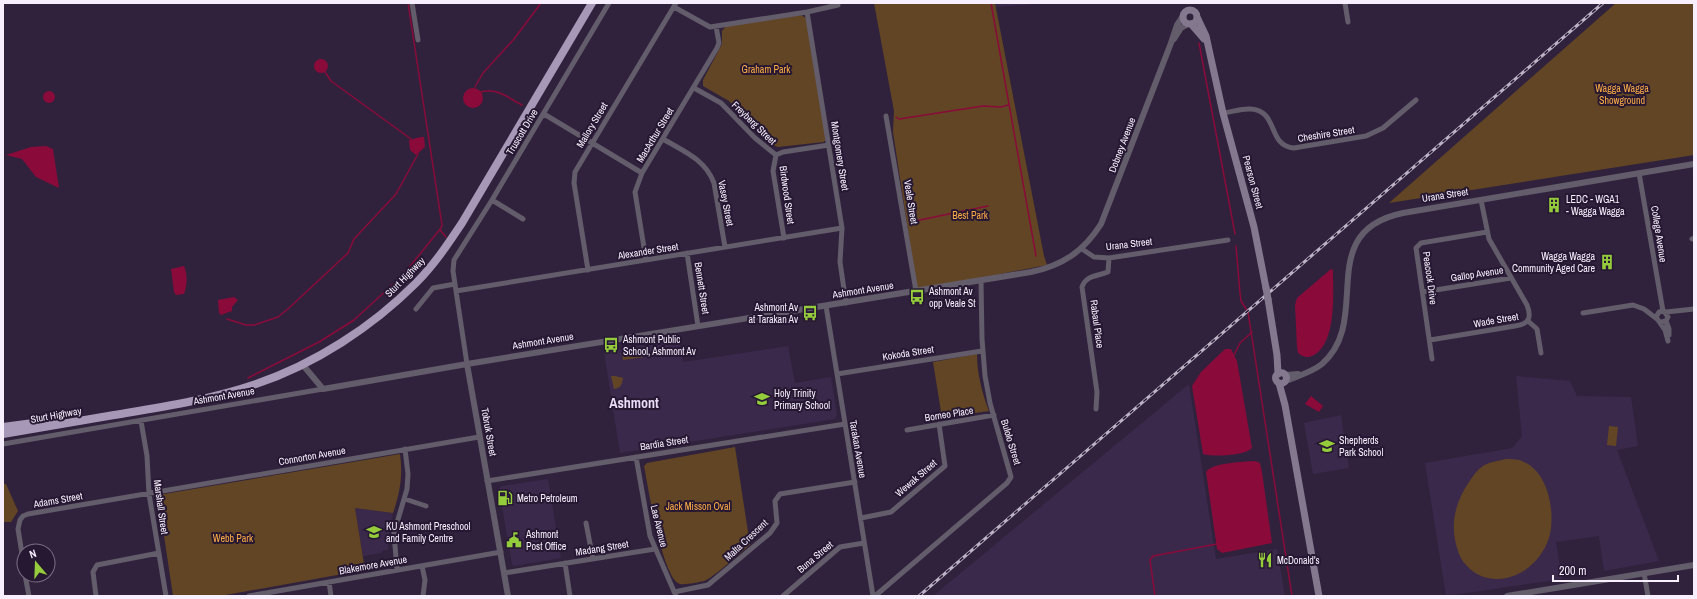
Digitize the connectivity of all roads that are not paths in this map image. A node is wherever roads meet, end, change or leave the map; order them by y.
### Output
1 (412, 3) edge
2 (592, 3) edge
3 (610, 3) edge
4 (1190, 3) edge
5 (1196, 3) edge
6 (1345, 3) edge
7 (675, 5) edge
8 (838, 5) dead end
9 (807, 12) junction
10 (1184, 14) junction
11 (1196, 15) junction
12 (1348, 22) dead end
13 (1189, 24) junction
14 (716, 26) junction
15 (418, 40) dead end
16 (1208, 42) junction
17 (1171, 43) junction
18 (694, 88) junction
19 (1416, 100) dead end
20 (1223, 113) junction
21 (544, 114) junction
22 (886, 116) dead end
23 (663, 139) junction
24 (592, 142) junction
25 (829, 145) junction
26 (776, 155) junction
27 (1694, 164) edge
28 (642, 173) junction
29 (1639, 173) junction
30 (492, 200) junction
31 (1481, 200) junction
32 (523, 219) dead end
33 (842, 228) junction
34 (1487, 232) junction
35 (784, 238) junction
36 (1228, 240) dead end
37 (725, 247) junction
38 (1082, 249) junction
39 (687, 253) junction
40 (1110, 258) junction
41 (646, 260) junction
42 (588, 270) junction
43 (453, 271) joint
44 (1511, 278) junction
45 (981, 280) junction
46 (455, 284) junction
47 (456, 291) junction
48 (916, 291) junction
49 (1423, 292) junction
50 (846, 302) junction
51 (826, 306) junction
52 (416, 309) dead end
53 (1694, 309) edge
54 (1583, 313) dead end
55 (1662, 316) junction
56 (1528, 321) junction
57 (698, 326) junction
58 (1430, 340) junction
59 (982, 351) junction
60 (1541, 353) dead end
61 (1432, 359) dead end
62 (302, 364) junction
63 (467, 364) junction
64 (837, 374) junction
65 (1283, 378) junction
66 (323, 389) junction
67 (1096, 409) dead end
68 (112, 415) junction
69 (994, 416) junction
70 (141, 421) junction
71 (845, 424) junction
72 (939, 424) junction
73 (3, 427) edge
74 (908, 430) dead end
75 (3, 434) edge
76 (479, 437) junction
77 (3, 444) edge
78 (405, 449) junction
79 (636, 457) junction
80 (487, 481) junction
81 (855, 482) junction
82 (149, 494) junction
83 (405, 499) junction
84 (426, 506) dead end
85 (861, 518) junction
86 (586, 523) dead end
87 (1308, 539) junction
88 (21, 543) edge
89 (864, 543) junction
90 (655, 549) junction
91 (501, 552) junction
92 (159, 553) junction
93 (593, 559) junction
94 (565, 563) junction
95 (1694, 565) edge
96 (422, 566) junction
97 (397, 570) junction
98 (1644, 573) junction
99 (504, 574) junction
100 (329, 582) junction
101 (26, 583) edge
102 (675, 594) edge
103 (28, 596) edge
104 (96, 596) edge
105 (166, 596) edge
106 (249, 596) edge
107 (331, 596) edge
108 (423, 596) edge
109 (508, 596) edge
110 (570, 596) edge
111 (784, 596) edge
112 (874, 596) edge
113 (1316, 596) edge
114 (1319, 596) edge
115 (1507, 596) edge
116 (1648, 596) edge

1 - 15 street
2 - 62 highway, Sturt Highway
3 - 21 street, Truscott Drive
4 - 10 main road, Dobney Avenue
5 - 11 main road
6 - 12 street
7 - 14 street
7 - 24 street, Mallory Street
8 - 9 street
9 - 14 street
9 - 25 street, Montgomery Street
10 - 11 main road
10 - 13 main road
10 - 17 street, Dobney Avenue
11 - 13 main road
11 - 16 main road, Pearson Street
13 - 16 main road
13 - 17 street, Dobney Avenue
14 - 18 street, MacArthur Street
16 - 20 main road, Pearson Street
17 - 38 street, Dobney Avenue
18 - 23 street, MacArthur Street
18 - 26 street, Freyberg Street
19 - 20 street, Cheshire Street
20 - 65 main road, Pearson Street, bridge
21 - 24 street
21 - 30 street, Truscott Drive
22 - 48 street, Veale Street
23 - 28 street, MacArthur Street
23 - 37 street, Vasey Street
24 - 28 street
24 - 42 street, Mallory Street
25 - 26 street, Freyberg Street
25 - 33 street, Montgomery Street
26 - 35 street, Birdwood Street
27 - 29 street, Urana Street
28 - 41 street, MacArthur Street
29 - 31 street, Urana Street
29 - 55 street, College Avenue
30 - 32 street
30 - 43 street, Truscott Drive
31 - 34 street, Wade Street
31 - 65 street, Urana Street
33 - 35 street, Alexander Street
33 - 50 street, Montgomery Street
34 - 44 street, Wade Street
34 - 49 street, Peacock Drive
35 - 37 street, Alexander Street
36 - 40 street, Urana Street
37 - 39 street, Alexander Street
38 - 40 street, Urana Street
38 - 45 street, Ashmont Avenue
39 - 41 street, Alexander Street
39 - 57 street, Bennett Street
40 - 67 street, Rabaul Place
41 - 42 street, Alexander Street
42 - 47 street, Alexander Street
43 - 46 street, Tobruk Street
44 - 49 street, Gallop Avenue
44 - 56 street, Wade Street
45 - 48 street, Ashmont Avenue
45 - 59 street, Bulolo Street
46 - 47 street, Tobruk Street
46 - 52 street
47 - 63 street, Tobruk Street
48 - 50 street, Ashmont Avenue
49 - 58 street, Peacock Drive
50 - 51 street, Ashmont Avenue
51 - 57 street, Ashmont Avenue
51 - 64 street, Tarakan Avenue
53 - 55 street
54 - 55 street
56 - 58 street, Wade Street
56 - 60 street
57 - 63 street, Ashmont Avenue
58 - 61 street, Peacock Drive
59 - 64 street, Kokoda Street
59 - 69 street, Bulolo Street
62 - 66 street
62 - 68 highway, Sturt Highway
63 - 66 street, Ashmont Avenue
63 - 76 street, Tobruk Street
64 - 71 street, Tarakan Avenue
65 - 87 main road, Pearson Street
66 - 70 street, Ashmont Avenue
68 - 73 highway, Sturt Highway
68 - 75 highway, Sturt Highway
69 - 72 street, Borneo Place
69 - 112 street, Bulolo Street
70 - 77 street, Ashmont Avenue
70 - 82 street, Marshall Street
71 - 79 street, Bardia Street
71 - 81 street, Tarakan Avenue
72 - 74 street, Borneo Place
72 - 85 street, Wewak Street
76 - 78 street, Connorton Avenue
76 - 80 street, Tobruk Street
78 - 82 street, Connorton Avenue
78 - 83 street
79 - 80 street, Bardia Street
79 - 90 street, Lae Avenue
80 - 91 street, Tobruk Street
81 - 85 street, Tarakan Avenue
81 - 102 street, Malta Crescent
82 - 88 street, Adams Street
82 - 92 street, Marshall Street
83 - 84 street
83 - 97 street
85 - 89 street, Tarakan Avenue
86 - 93 street
87 - 113 main road, Pearson Street
87 - 114 main road, Pearson Street
89 - 111 street, Buna Street
89 - 112 street, Tarakan Avenue
90 - 93 street, Madang Street
90 - 102 street, Lae Avenue
91 - 96 street, Blakemore Avenue
91 - 99 street, Tobruk Street
92 - 104 street
92 - 105 street, Marshall Street
93 - 94 street, Madang Street
94 - 99 street, Madang Street
94 - 110 street
95 - 98 street
96 - 97 street, Blakemore Avenue
96 - 108 street
97 - 100 street, Blakemore Avenue
98 - 115 street
98 - 116 street
99 - 109 street, Tobruk Street
100 - 106 street, Blakemore Avenue
100 - 107 street
101 - 103 street

